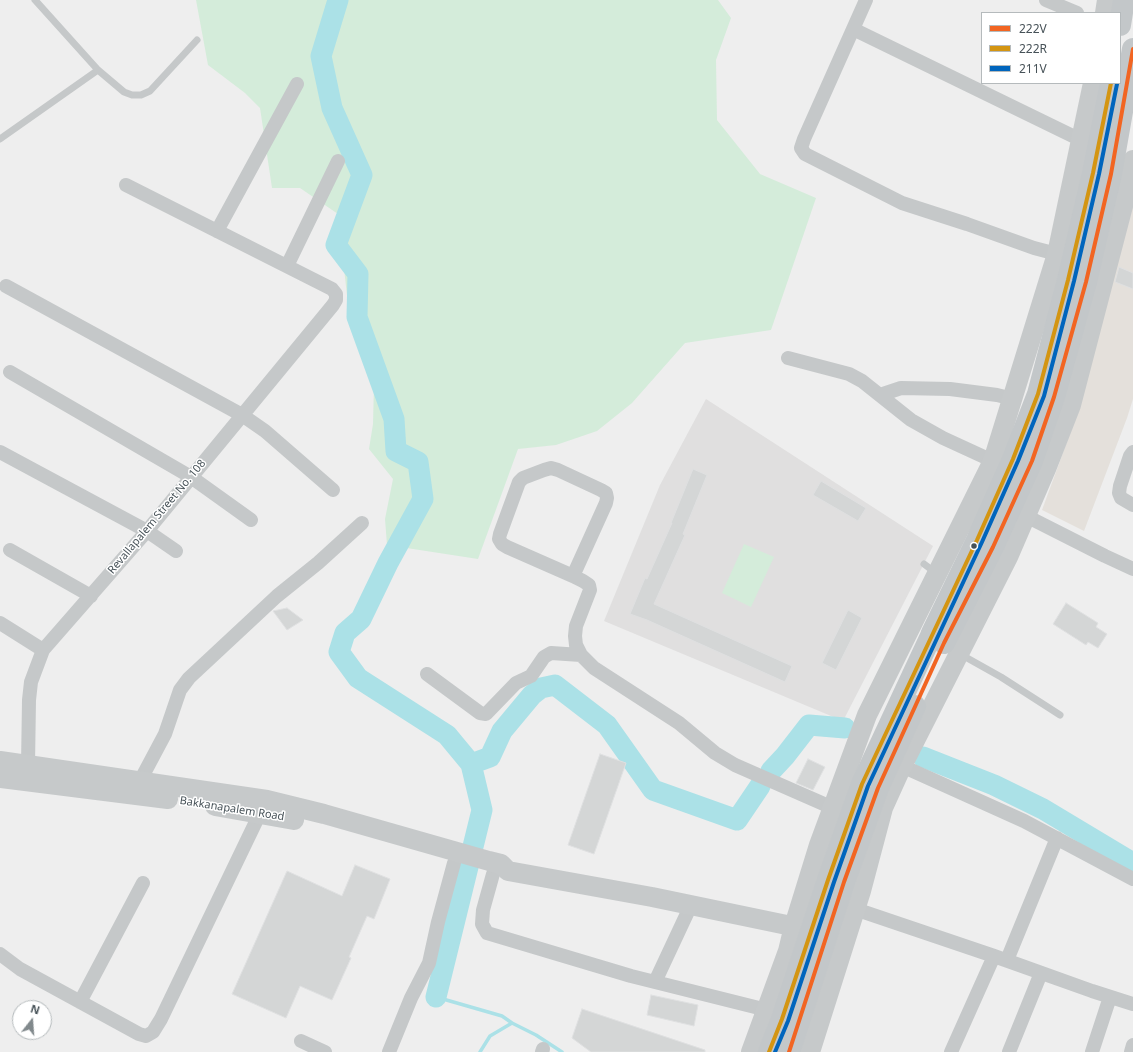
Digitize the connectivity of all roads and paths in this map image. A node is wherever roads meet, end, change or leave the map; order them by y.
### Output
1 (35, 0) edge
2 (866, 0) edge
3 (1046, 0) edge
4 (1107, 0) edge
5 (1124, 0) edge
6 (1075, 12) edge
7 (1105, 12) edge
8 (1121, 19) edge
9 (853, 29) junction
10 (197, 40) dead end
11 (1133, 49) edge
12 (98, 70) junction
13 (297, 84) dead end
14 (1093, 84) edge
15 (1111, 84) edge
16 (0, 140) edge
17 (1081, 140) junction
18 (1133, 160) edge
19 (338, 161) dead end
20 (1131, 183) edge
21 (126, 185) dead end
22 (217, 231) junction
23 (1057, 254) junction
24 (287, 266) junction
25 (6, 286) dead end
26 (788, 358) dead end
27 (10, 372) dead end
28 (880, 395) junction
29 (1013, 399) junction
30 (242, 415) junction
31 (0, 452) edge
32 (1133, 452) edge
33 (993, 461) junction
34 (191, 477) junction
35 (333, 490) dead end
36 (1133, 505) edge
37 (1026, 516) junction
38 (251, 520) dead end
39 (362, 523) dead end
40 (147, 531) junction
41 (10, 550) dead end
42 (176, 551) dead end
43 (1133, 569) edge
44 (573, 576) junction
45 (94, 592) junction
46 (0, 624) edge
47 (944, 644) junction
48 (44, 650) junction
49 (581, 655) junction
50 (427, 674) dead end
51 (1060, 714) dead end
52 (0, 761) edge
53 (28, 765) junction
54 (902, 766) junction
55 (0, 778) edge
56 (140, 781) junction
57 (264, 806) junction
58 (833, 808) junction
59 (1057, 838) junction
60 (459, 861) junction
61 (494, 869) junction
62 (1133, 879) edge
63 (143, 883) dead end
64 (691, 905) junction
65 (855, 909) junction
66 (794, 926) junction
67 (845, 939) junction
68 (0, 954) edge
69 (1000, 958) junction
70 (1041, 973) junction
71 (655, 982) junction
72 (1110, 997) junction
73 (80, 1002) junction
74 (1133, 1004) edge
75 (767, 1010) junction
76 (301, 1041) dead end
77 (1133, 1045) edge
78 (325, 1052) edge
79 (389, 1052) edge
80 (751, 1052) edge
81 (769, 1052) edge
82 (789, 1052) edge
83 (810, 1052) edge
84 (951, 1052) edge
85 (1009, 1052) edge
86 (1092, 1052) edge
87 (1131, 1052) edge

1 - 12 lane
2 - 9 street
3 - 6 street
4 - 7 street
5 - 8 main road
9 - 17 street
9 - 23 street
10 - 12 lane
11 - 47 main road
12 - 16 lane
13 - 22 street
14 - 17 street
15 - 47 main road
17 - 23 street
18 - 20 street
19 - 24 street
20 - 37 street
21 - 22 street
22 - 24 street
23 - 29 street
24 - 30 street, Revallapalem Street No. 108
25 - 30 street
26 - 28 street
27 - 34 street
28 - 29 street
28 - 33 street
29 - 33 street
30 - 34 street, Revallapalem Street No. 108
30 - 35 street
31 - 40 street
32 - 36 street
33 - 58 street
34 - 38 street
34 - 40 street, Revallapalem Street No. 108
37 - 43 street
37 - 47 street
39 - 56 street
40 - 42 street
40 - 45 street, Revallapalem Street No. 108
41 - 45 street
44 - 44 street
44 - 49 street
45 - 48 street, Revallapalem Street No. 108
46 - 48 street
47 - 51 lane
47 - 54 street
47 - 81 main road, bridge
47 - 82 main road, bridge
48 - 53 street, Revallapalem Street No. 108
49 - 50 street
49 - 58 street
52 - 53 street
53 - 56 street
54 - 59 street
54 - 65 street
55 - 57 street, Bakkanapalem Road
56 - 57 street
57 - 60 street
57 - 73 street
58 - 66 street
59 - 62 street
59 - 69 street
60 - 61 street
60 - 79 street
61 - 64 street
61 - 71 street
63 - 73 street
64 - 66 street
64 - 71 street
65 - 67 street
65 - 69 street
66 - 67 street
66 - 75 street
67 - 83 street
68 - 73 street
69 - 70 street
69 - 84 street
70 - 72 street
70 - 85 street
71 - 75 street
72 - 74 street
72 - 86 street
75 - 80 street
76 - 78 street
77 - 87 street

